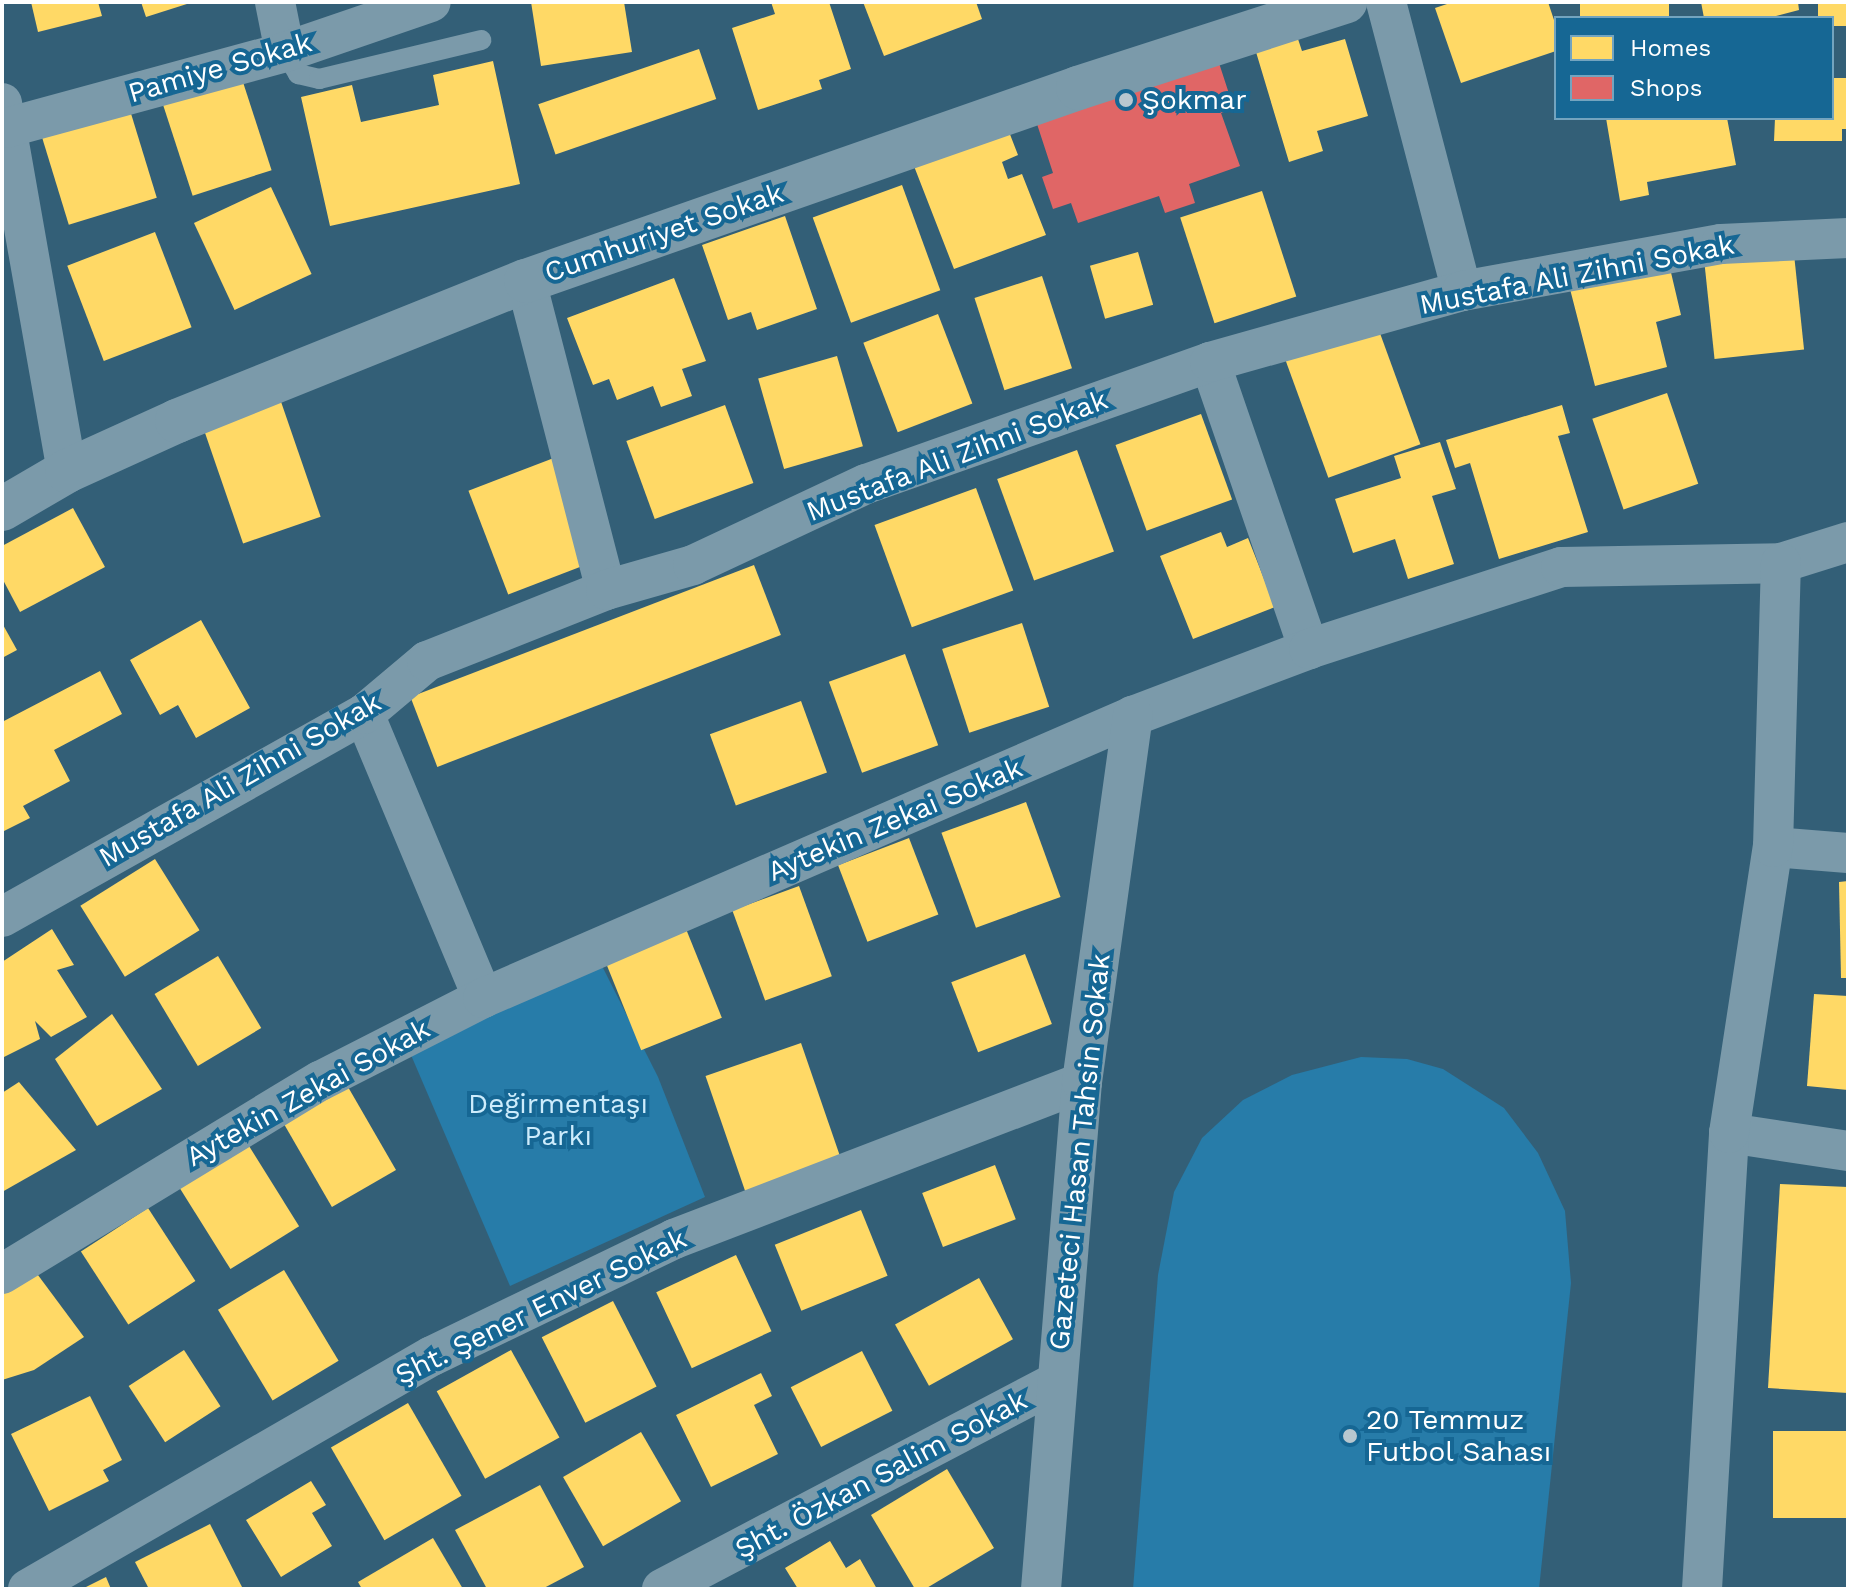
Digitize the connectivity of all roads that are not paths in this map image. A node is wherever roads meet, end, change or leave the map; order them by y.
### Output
1 (275, 2) edge
2 (431, 2) edge
3 (1345, 2) edge
4 (1386, 2) edge
5 (1254, 16) edge
6 (481, 40) dead end
7 (285, 52) junction
8 (4, 116) edge
9 (1848, 238) edge
10 (526, 281) junction
11 (1462, 291) junction
12 (1210, 362) junction
13 (67, 471) junction
14 (2, 509) edge
15 (1848, 542) edge
16 (1781, 563) junction
17 (606, 590) junction
18 (1309, 649) junction
19 (364, 714) junction
20 (1133, 716) junction
21 (1773, 847) junction
22 (1848, 853) edge
23 (2, 917) edge
24 (483, 998) junction
25 (1082, 1082) junction
26 (1729, 1133) junction
27 (1848, 1151) edge
28 (2, 1274) edge
29 (1057, 1382) junction
30 (2, 1580) edge
31 (3, 1589) edge
32 (28, 1589) edge
33 (662, 1589) edge
34 (1041, 1589) edge
35 (1702, 1589) edge

1 - 7 street
2 - 7 street, Pamiye Sokak
3 - 5 street, Cumhuriyet Sokak
4 - 11 street
5 - 10 street, Cumhuriyet Sokak
6 - 7 lane
7 - 8 street, Pamiye Sokak
8 - 13 street
9 - 11 street, Mustafa Ali Zihni Sokak
10 - 13 street, Cumhuriyet Sokak
10 - 17 street
11 - 12 street, Mustafa Ali Zihni Sokak
12 - 17 street, Mustafa Ali Zihni Sokak
12 - 18 street
13 - 14 street, Cumhuriyet Sokak
15 - 16 street, Aytekin Zekai Sokak
16 - 18 street, Aytekin Zekai Sokak
16 - 21 street
17 - 19 street, Mustafa Ali Zihni Sokak
18 - 20 street, Aytekin Zekai Sokak
19 - 23 street, Mustafa Ali Zihni Sokak
19 - 24 street
20 - 24 street, Aytekin Zekai Sokak
20 - 25 street, Gazeteci Hasan Tahsin Sokak
21 - 22 street
21 - 26 street
24 - 28 street, Aytekin Zekai Sokak
25 - 29 street, Gazeteci Hasan Tahsin Sokak
25 - 32 street, Şht. Şener Enver Sokak
26 - 27 street
26 - 35 street
29 - 33 street, Şht. Özkan Salim Sokak
29 - 34 street, Gazeteci Hasan Tahsin Sokak
30 - 31 street

